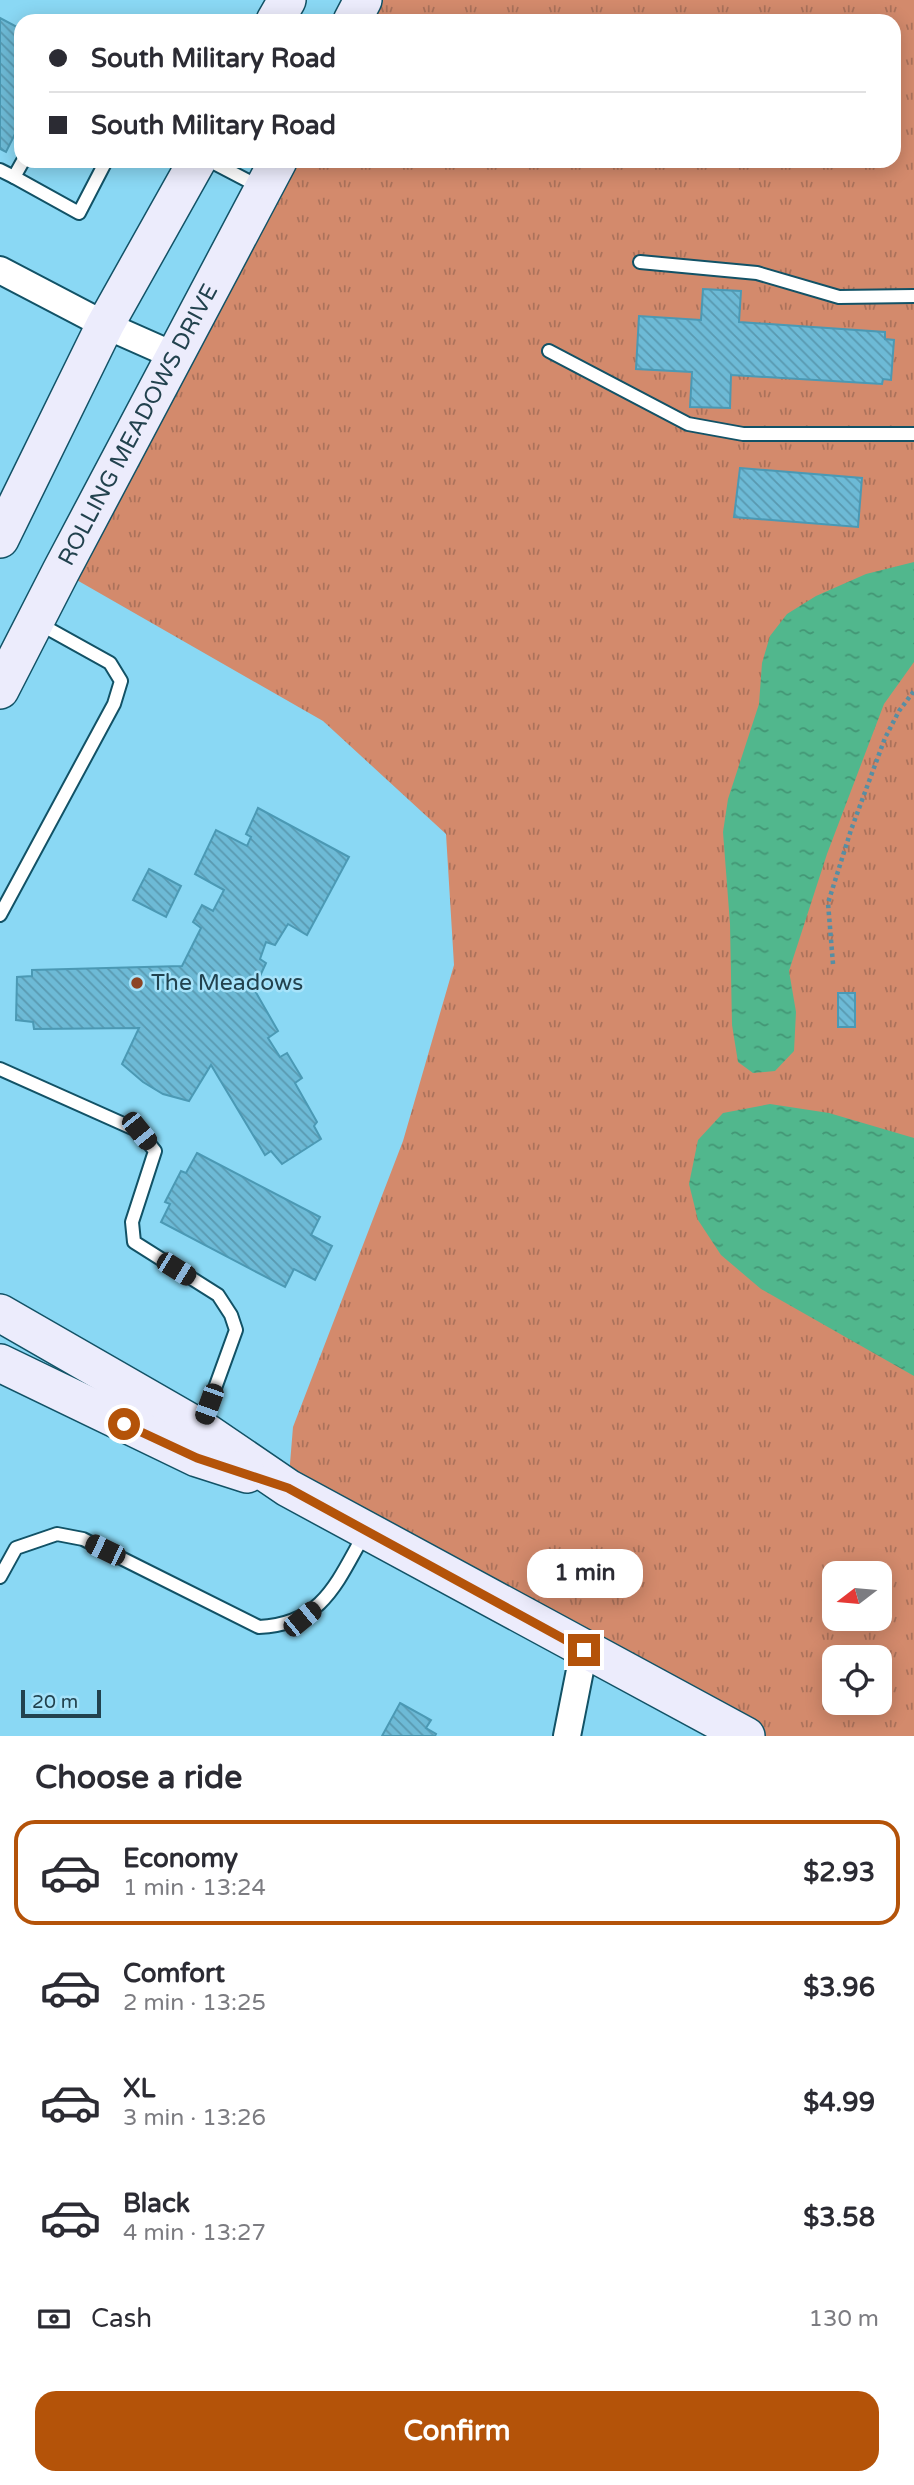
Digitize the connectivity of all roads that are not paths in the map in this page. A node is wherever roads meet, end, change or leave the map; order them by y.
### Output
1 (19, 168) edge
2 (102, 168) edge
3 (193, 168) edge
4 (240, 168) edge
5 (0, 170) edge
6 (271, 175) edge
7 (14, 177) junction
8 (640, 262) dead end
9 (0, 270) edge
10 (914, 296) edge
11 (105, 325) junction
12 (549, 351) dead end
13 (175, 356) junction
14 (914, 434) edge
15 (0, 539) edge
16 (36, 622) junction
17 (0, 690) edge
18 (1, 909) edge
19 (0, 1069) edge
20 (0, 1313) edge
21 (0, 1363) edge
22 (200, 1428) junction
23 (288, 1488) junction
24 (367, 1531) junction
25 (0, 1577) edge
26 (584, 1650) junction
27 (567, 1736) edge
28 (746, 1736) edge

1 - 7 lane
2 - 7 lane
3 - 11 main road
4 - 6 lane
5 - 7 lane
6 - 13 main road, ROLLING MEADOWS DRIVE
8 - 10 lane
9 - 11 street
11 - 13 street
11 - 15 main road
12 - 14 lane
13 - 16 main road, ROLLING MEADOWS DRIVE
16 - 17 main road, ROLLING MEADOWS DRIVE
16 - 18 lane
19 - 22 lane
20 - 22 main road
21 - 23 main road
22 - 23 main road
23 - 24 main road
24 - 25 lane
24 - 26 main road
26 - 27 street
26 - 28 main road

